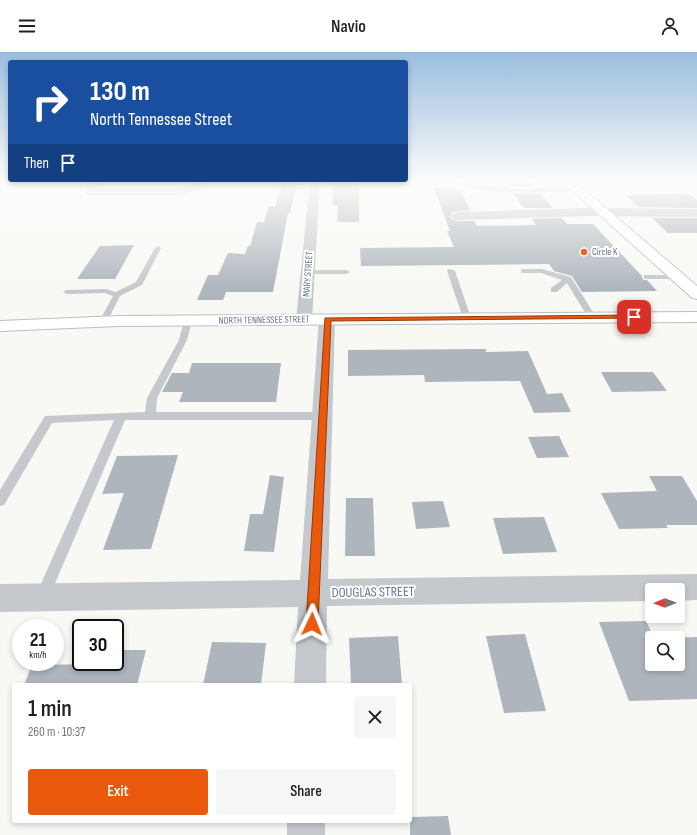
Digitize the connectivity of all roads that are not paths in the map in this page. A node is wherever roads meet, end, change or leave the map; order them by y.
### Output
1 (312, 217) edge
2 (608, 217) edge
3 (158, 248) dead end
4 (451, 271) dead end
5 (524, 271) dead end
6 (308, 272) junction
7 (346, 272) dead end
8 (647, 277) dead end
9 (678, 277) junction
10 (568, 279) junction
11 (554, 290) dead end
12 (67, 292) dead end
13 (697, 294) edge
14 (117, 295) junction
15 (592, 317) junction
16 (697, 317) edge
17 (466, 318) junction
18 (316, 319) junction
19 (188, 321) junction
20 (103, 322) junction
21 (0, 326) edge
22 (121, 416) junction
23 (150, 416) junction
24 (322, 416) junction
25 (0, 501) edge
26 (697, 587) edge
27 (313, 593) junction
28 (0, 598) edge
29 (42, 598) junction
30 (310, 683) edge
31 (306, 823) edge
32 (306, 835) edge

1 - 6 street, MARY STREET
2 - 9 main road
3 - 14 lane
4 - 17 lane
5 - 10 lane
6 - 7 lane
6 - 18 street, MARY STREET
8 - 9 lane
9 - 13 main road
10 - 11 lane
10 - 15 lane
12 - 14 lane
14 - 20 lane
15 - 16 main road, NORTH TENNESSEE STREET
15 - 17 main road, NORTH TENNESSEE STREET
17 - 18 main road, NORTH TENNESSEE STREET
18 - 19 main road, NORTH TENNESSEE STREET
18 - 24 street, MARY STREET
19 - 20 main road, NORTH TENNESSEE STREET
19 - 23 lane
20 - 21 main road, NORTH TENNESSEE STREET
22 - 23 lane
22 - 25 lane
22 - 29 lane
23 - 24 lane
24 - 27 street, MARY STREET
26 - 27 street, DOUGLAS STREET
27 - 29 street, DOUGLAS STREET
27 - 30 street, MARY STREET
28 - 29 street, DOUGLAS STREET
31 - 32 street

